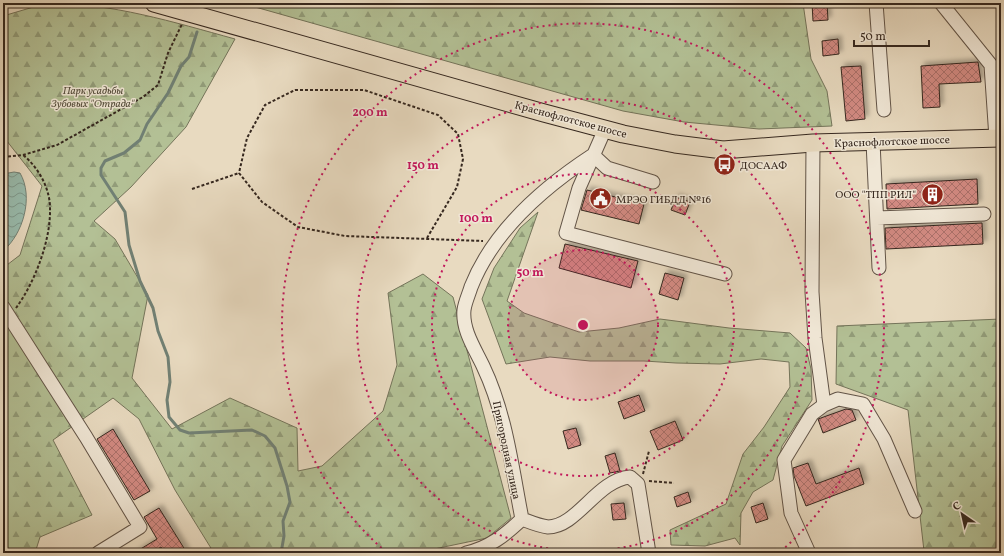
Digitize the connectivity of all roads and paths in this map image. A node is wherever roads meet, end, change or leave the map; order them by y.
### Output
1 (154, 3) edge
2 (876, 3) edge
3 (942, 3) edge
4 (187, 11) junction
5 (884, 110) dead end
6 (605, 129) junction
7 (998, 138) edge
8 (873, 142) junction
9 (813, 143) junction
10 (23, 155) junction
11 (593, 155) junction
12 (3, 157) edge
13 (239, 173) junction
14 (653, 182) dead end
15 (192, 189) dead end
16 (984, 214) dead end
17 (877, 218) junction
18 (427, 238) junction
19 (496, 241) junction
20 (879, 268) dead end
21 (725, 274) dead end
22 (6, 312) edge
23 (824, 405) junction
24 (649, 451) dead end
25 (674, 483) dead end
26 (915, 511) dead end
27 (522, 519) junction
28 (98, 553) edge
29 (466, 553) edge
30 (649, 553) edge
31 (809, 553) edge

1 - 4 main road, Краснофлотское шоссе
2 - 5 street
3 - 7 street
4 - 6 main road, Краснофлотское шоссе
4 - 10 path
6 - 9 main road, Краснофлотское шоссе
6 - 11 street
7 - 8 main road, Краснофлотское шоссе
8 - 9 main road, Краснофлотское шоссе
8 - 17 street
9 - 23 street
10 - 12 path
10 - 22 path
11 - 14 street
11 - 19 street, Пригородная улица
11 - 21 street
13 - 15 path
13 - 18 path
13 - 18 path
16 - 17 street
17 - 20 street
18 - 19 path
19 - 27 street, Пригородная улица
22 - 28 street
23 - 26 street
23 - 31 street
24 - 25 path
27 - 29 street
27 - 30 street

